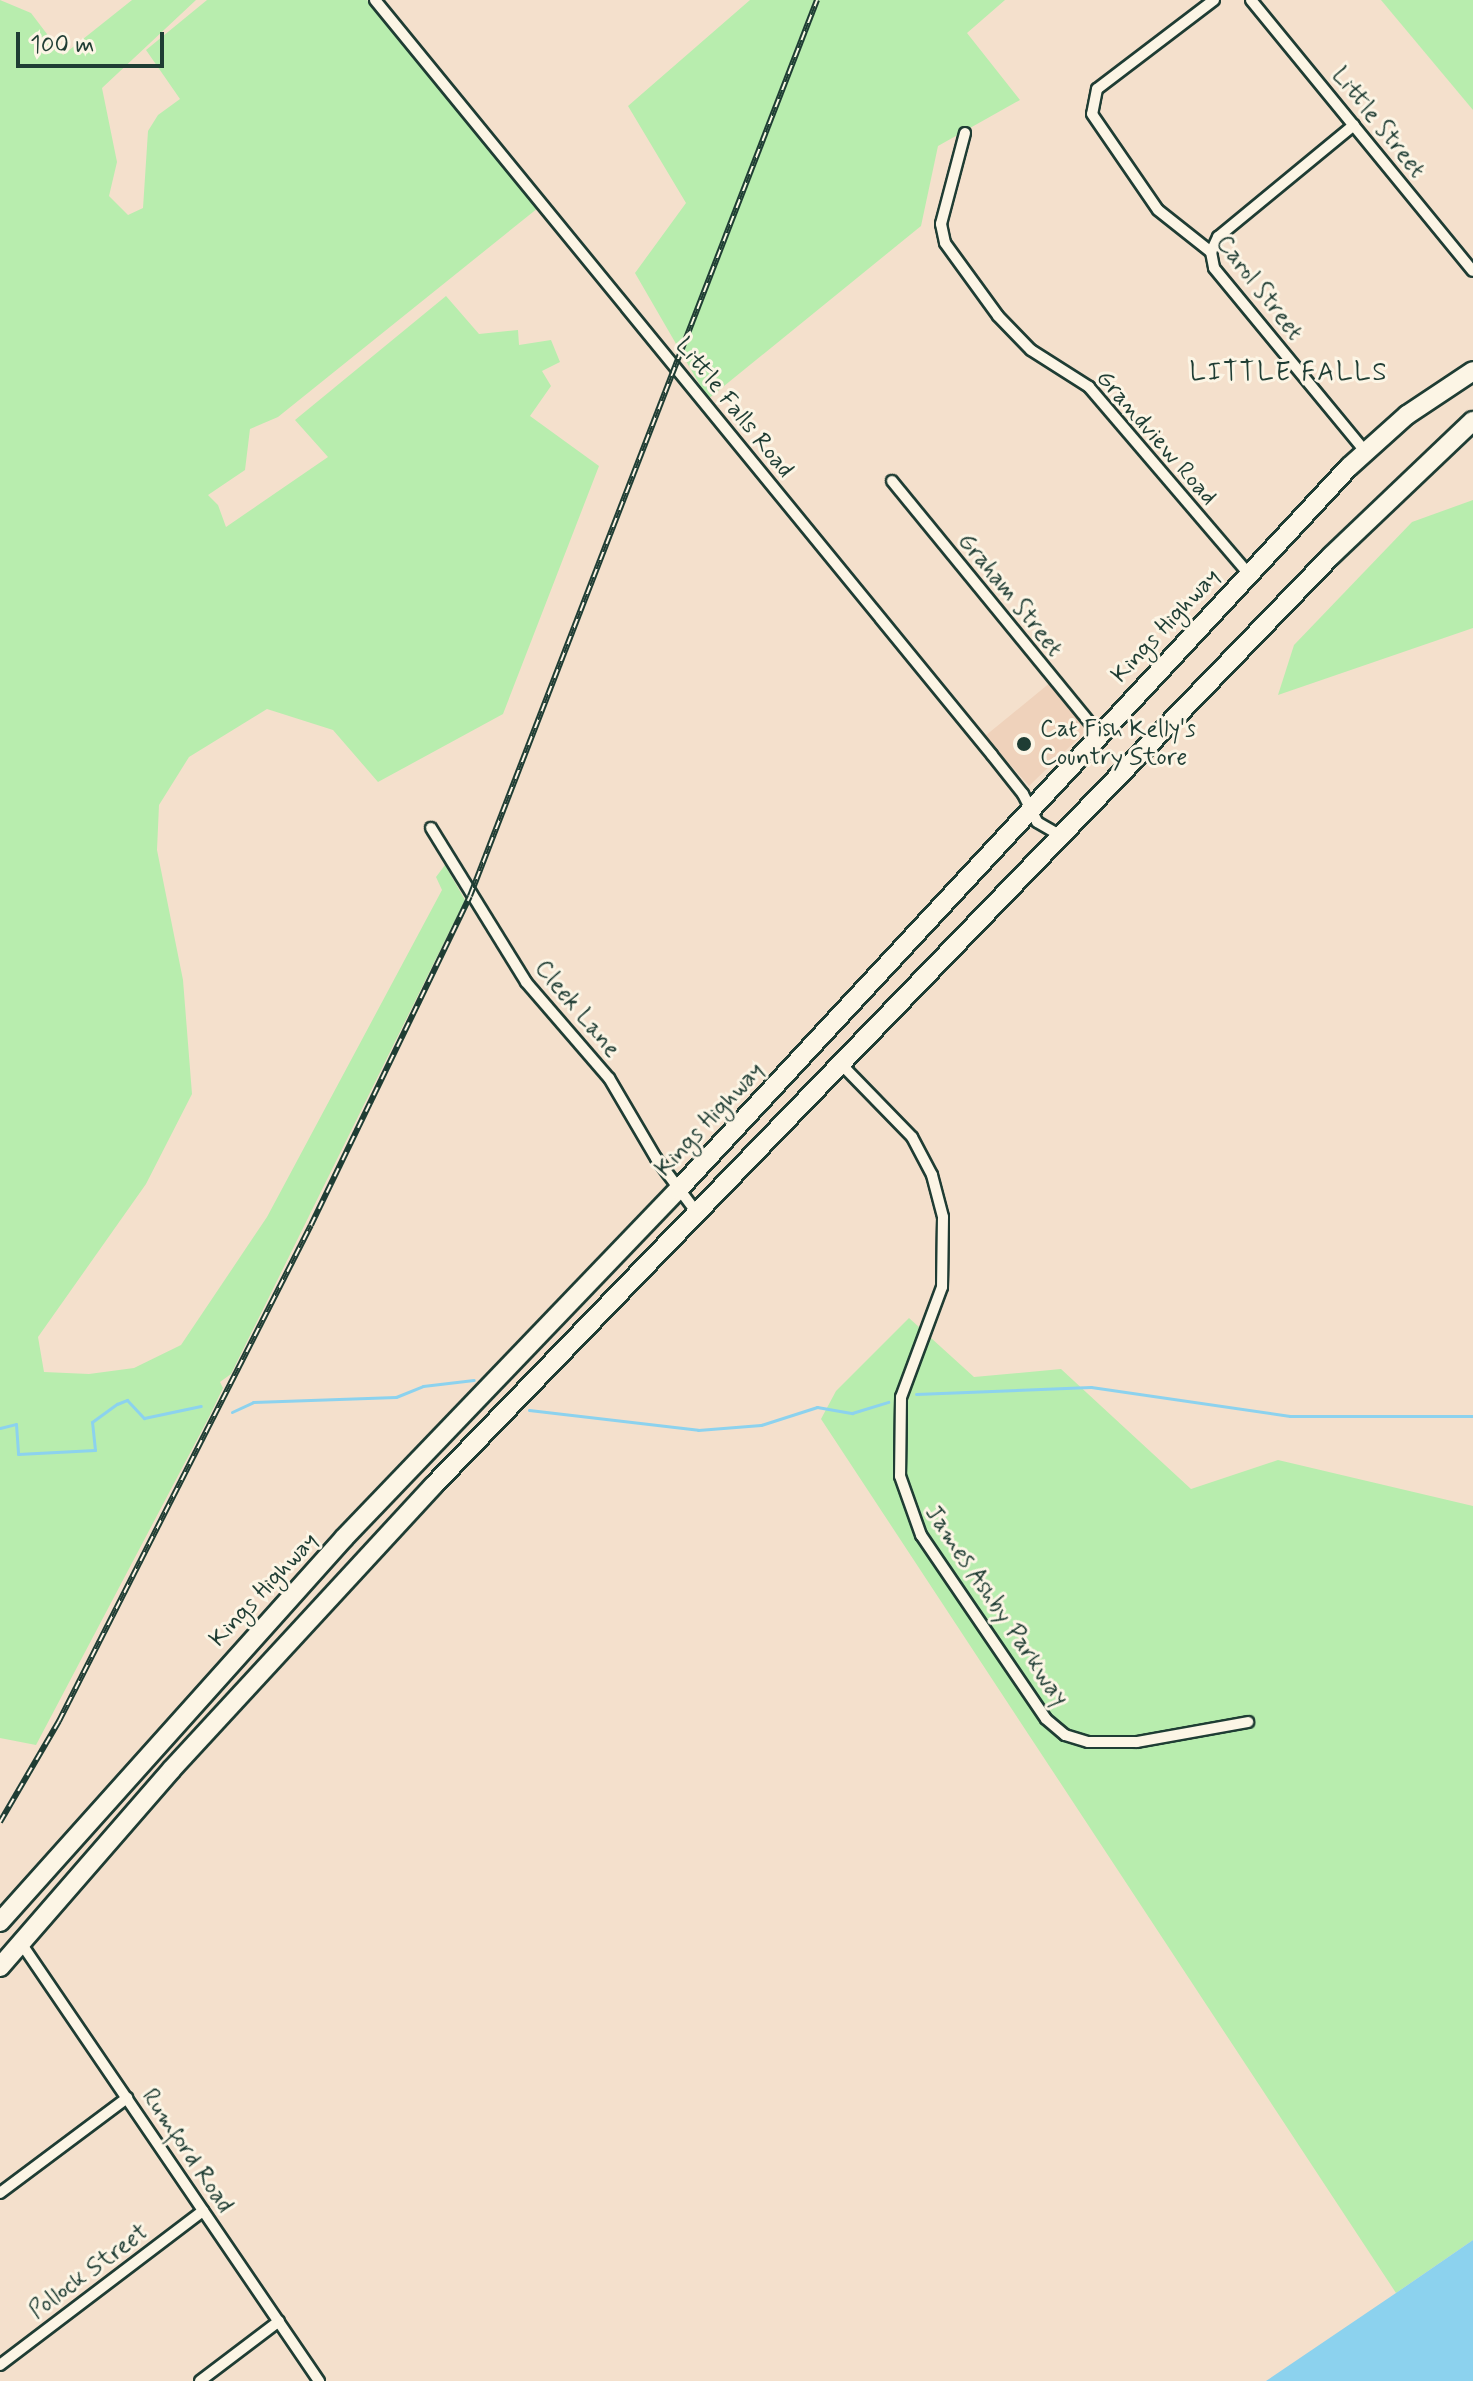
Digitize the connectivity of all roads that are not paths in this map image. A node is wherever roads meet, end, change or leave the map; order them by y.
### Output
1 (375, 0) edge
2 (1214, 0) edge
3 (1251, 0) edge
4 (1354, 125) junction
5 (965, 133) dead end
6 (1211, 252) junction
7 (1473, 271) edge
8 (1473, 371) edge
9 (1473, 421) edge
10 (1365, 451) junction
11 (892, 481) dead end
12 (1248, 573) junction
13 (1098, 733) junction
14 (1029, 807) junction
15 (431, 828) dead end
16 (1061, 836) junction
17 (841, 1064) junction
18 (678, 1190) junction
19 (697, 1213) junction
20 (224, 1669) junction
21 (244, 1690) junction
22 (1248, 1722) dead end
23 (0, 1922) edge
24 (21, 1943) junction
25 (0, 1967) edge
26 (127, 2098) junction
27 (0, 2193) edge
28 (203, 2211) junction
29 (279, 2321) junction
30 (0, 2365) edge
31 (200, 2381) edge
32 (319, 2381) edge

1 - 14 street, Little Falls Road
2 - 6 street, Carol Street
3 - 4 street, Little Street
4 - 6 street
4 - 7 street, Little Street
5 - 12 street, Grandview Road
6 - 10 street, Carol Street
8 - 10 highway, Kings Highway
9 - 16 highway
10 - 12 highway, Kings Highway
11 - 13 street, Graham Street
12 - 13 highway, Kings Highway
13 - 14 highway, Kings Highway
14 - 16 street, Little Falls Road
14 - 18 highway, Kings Highway
15 - 18 street, Cleek Lane
16 - 17 highway
17 - 19 highway
17 - 22 street, James Ashby Parkway
18 - 19 street, Cleek Lane
18 - 20 highway, Kings Highway
19 - 21 highway
20 - 21 highway
20 - 23 highway, Kings Highway
21 - 24 highway
24 - 25 highway
24 - 26 street, Rumford Road
26 - 27 street
26 - 28 street, Rumford Road
28 - 29 street, Rumford Road
28 - 30 street, Pollock Street
29 - 31 street
29 - 32 street, Rumford Road

